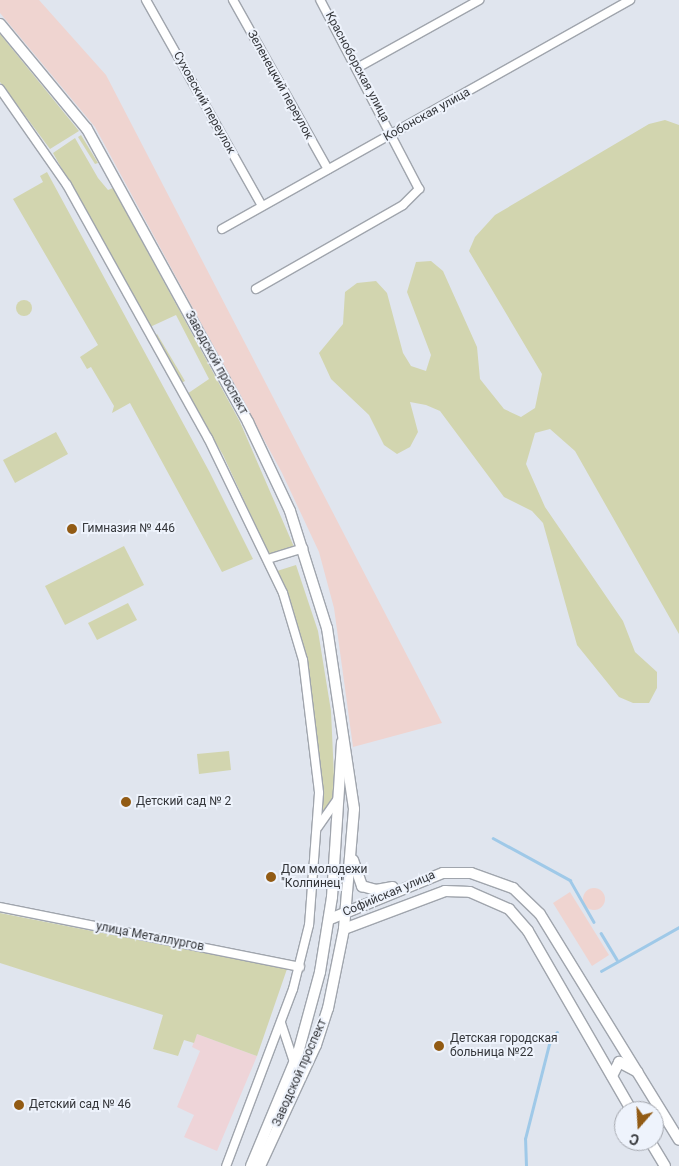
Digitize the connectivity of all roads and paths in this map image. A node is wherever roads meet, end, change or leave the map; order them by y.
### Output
1 (146, 0) edge
2 (233, 0) edge
3 (479, 0) edge
4 (630, 0) edge
5 (322, 1) edge
6 (0, 24) edge
7 (357, 68) junction
8 (0, 89) edge
9 (393, 134) junction
10 (328, 170) junction
11 (262, 206) junction
12 (222, 229) dead end
13 (256, 290) dead end
14 (303, 548) junction
15 (268, 560) junction
16 (342, 742) junction
17 (338, 796) junction
18 (318, 827) junction
19 (352, 848) junction
20 (402, 886) junction
21 (0, 907) edge
22 (345, 913) junction
23 (330, 919) junction
24 (344, 929) junction
25 (300, 967) junction
26 (281, 1023) junction
27 (294, 1062) junction
28 (639, 1072) junction
29 (612, 1076) junction
30 (626, 1101) edge
31 (679, 1140) edge
32 (656, 1151) edge
33 (226, 1166) edge
34 (251, 1166) edge
35 (260, 1166) edge
36 (664, 1166) edge

1 - 11 street, Суховский переулок
2 - 10 street, Зеленецкий переулок
3 - 7 street
4 - 9 street, Кобонская улица
5 - 7 street, Красноборская улица
6 - 14 main road, Заводской проспект
7 - 9 street, Красноборская улица
8 - 15 street
9 - 10 street, Кобонская улица
9 - 13 street, Красноборская улица
10 - 11 street, Кобонская улица
11 - 12 street, Кобонская улица
14 - 15 street
14 - 16 main road, Заводской проспект
15 - 18 street
16 - 17 main road, Заводской проспект
16 - 19 main road, Заводской проспект
17 - 18 street
17 - 23 main road, Заводской проспект
18 - 25 street
19 - 20 main road
19 - 22 main road, Заводской проспект
20 - 22 main road, Софийская улица
20 - 28 main road, Софийская улица
21 - 25 street, улица Металлургов
22 - 23 main road, Софийская улица
22 - 24 main road, Заводской проспект
23 - 24 main road, Софийская улица
23 - 27 main road, Заводской проспект
24 - 29 main road, Софийская улица
24 - 35 main road, Заводской проспект
25 - 26 street
26 - 27 street
26 - 33 street
27 - 34 main road, Заводской проспект
28 - 29 main road
28 - 31 main road, Софийская улица
29 - 30 main road, Софийская улица
32 - 36 main road

